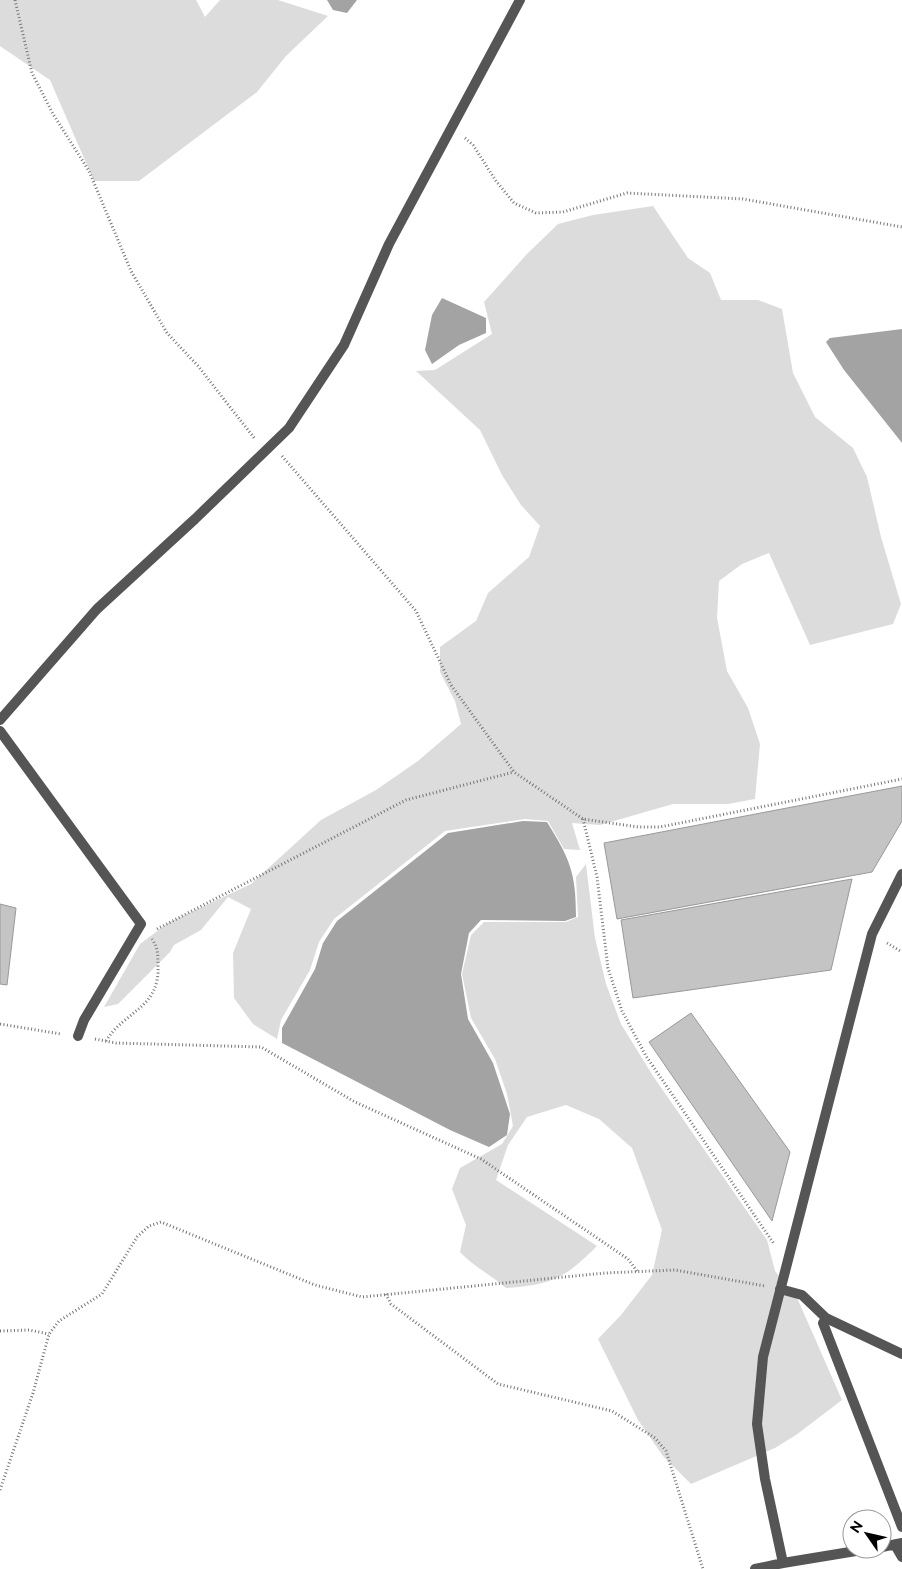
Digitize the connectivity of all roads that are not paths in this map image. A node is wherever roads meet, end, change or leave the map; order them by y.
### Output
1 (520, 0) edge
2 (0, 720) edge
3 (0, 731) edge
4 (902, 874) edge
5 (78, 1036) road end
6 (780, 1290) junction
7 (826, 1318) junction
8 (902, 1354) edge
9 (902, 1527) edge
10 (898, 1544) edge
11 (842, 1553) edge
12 (902, 1558) edge
13 (783, 1563) junction
14 (755, 1569) edge

1 - 2 street
3 - 5 street
4 - 6 street
6 - 7 street
6 - 13 street
7 - 8 street
7 - 9 street
10 - 12 street
11 - 13 street
13 - 14 street

